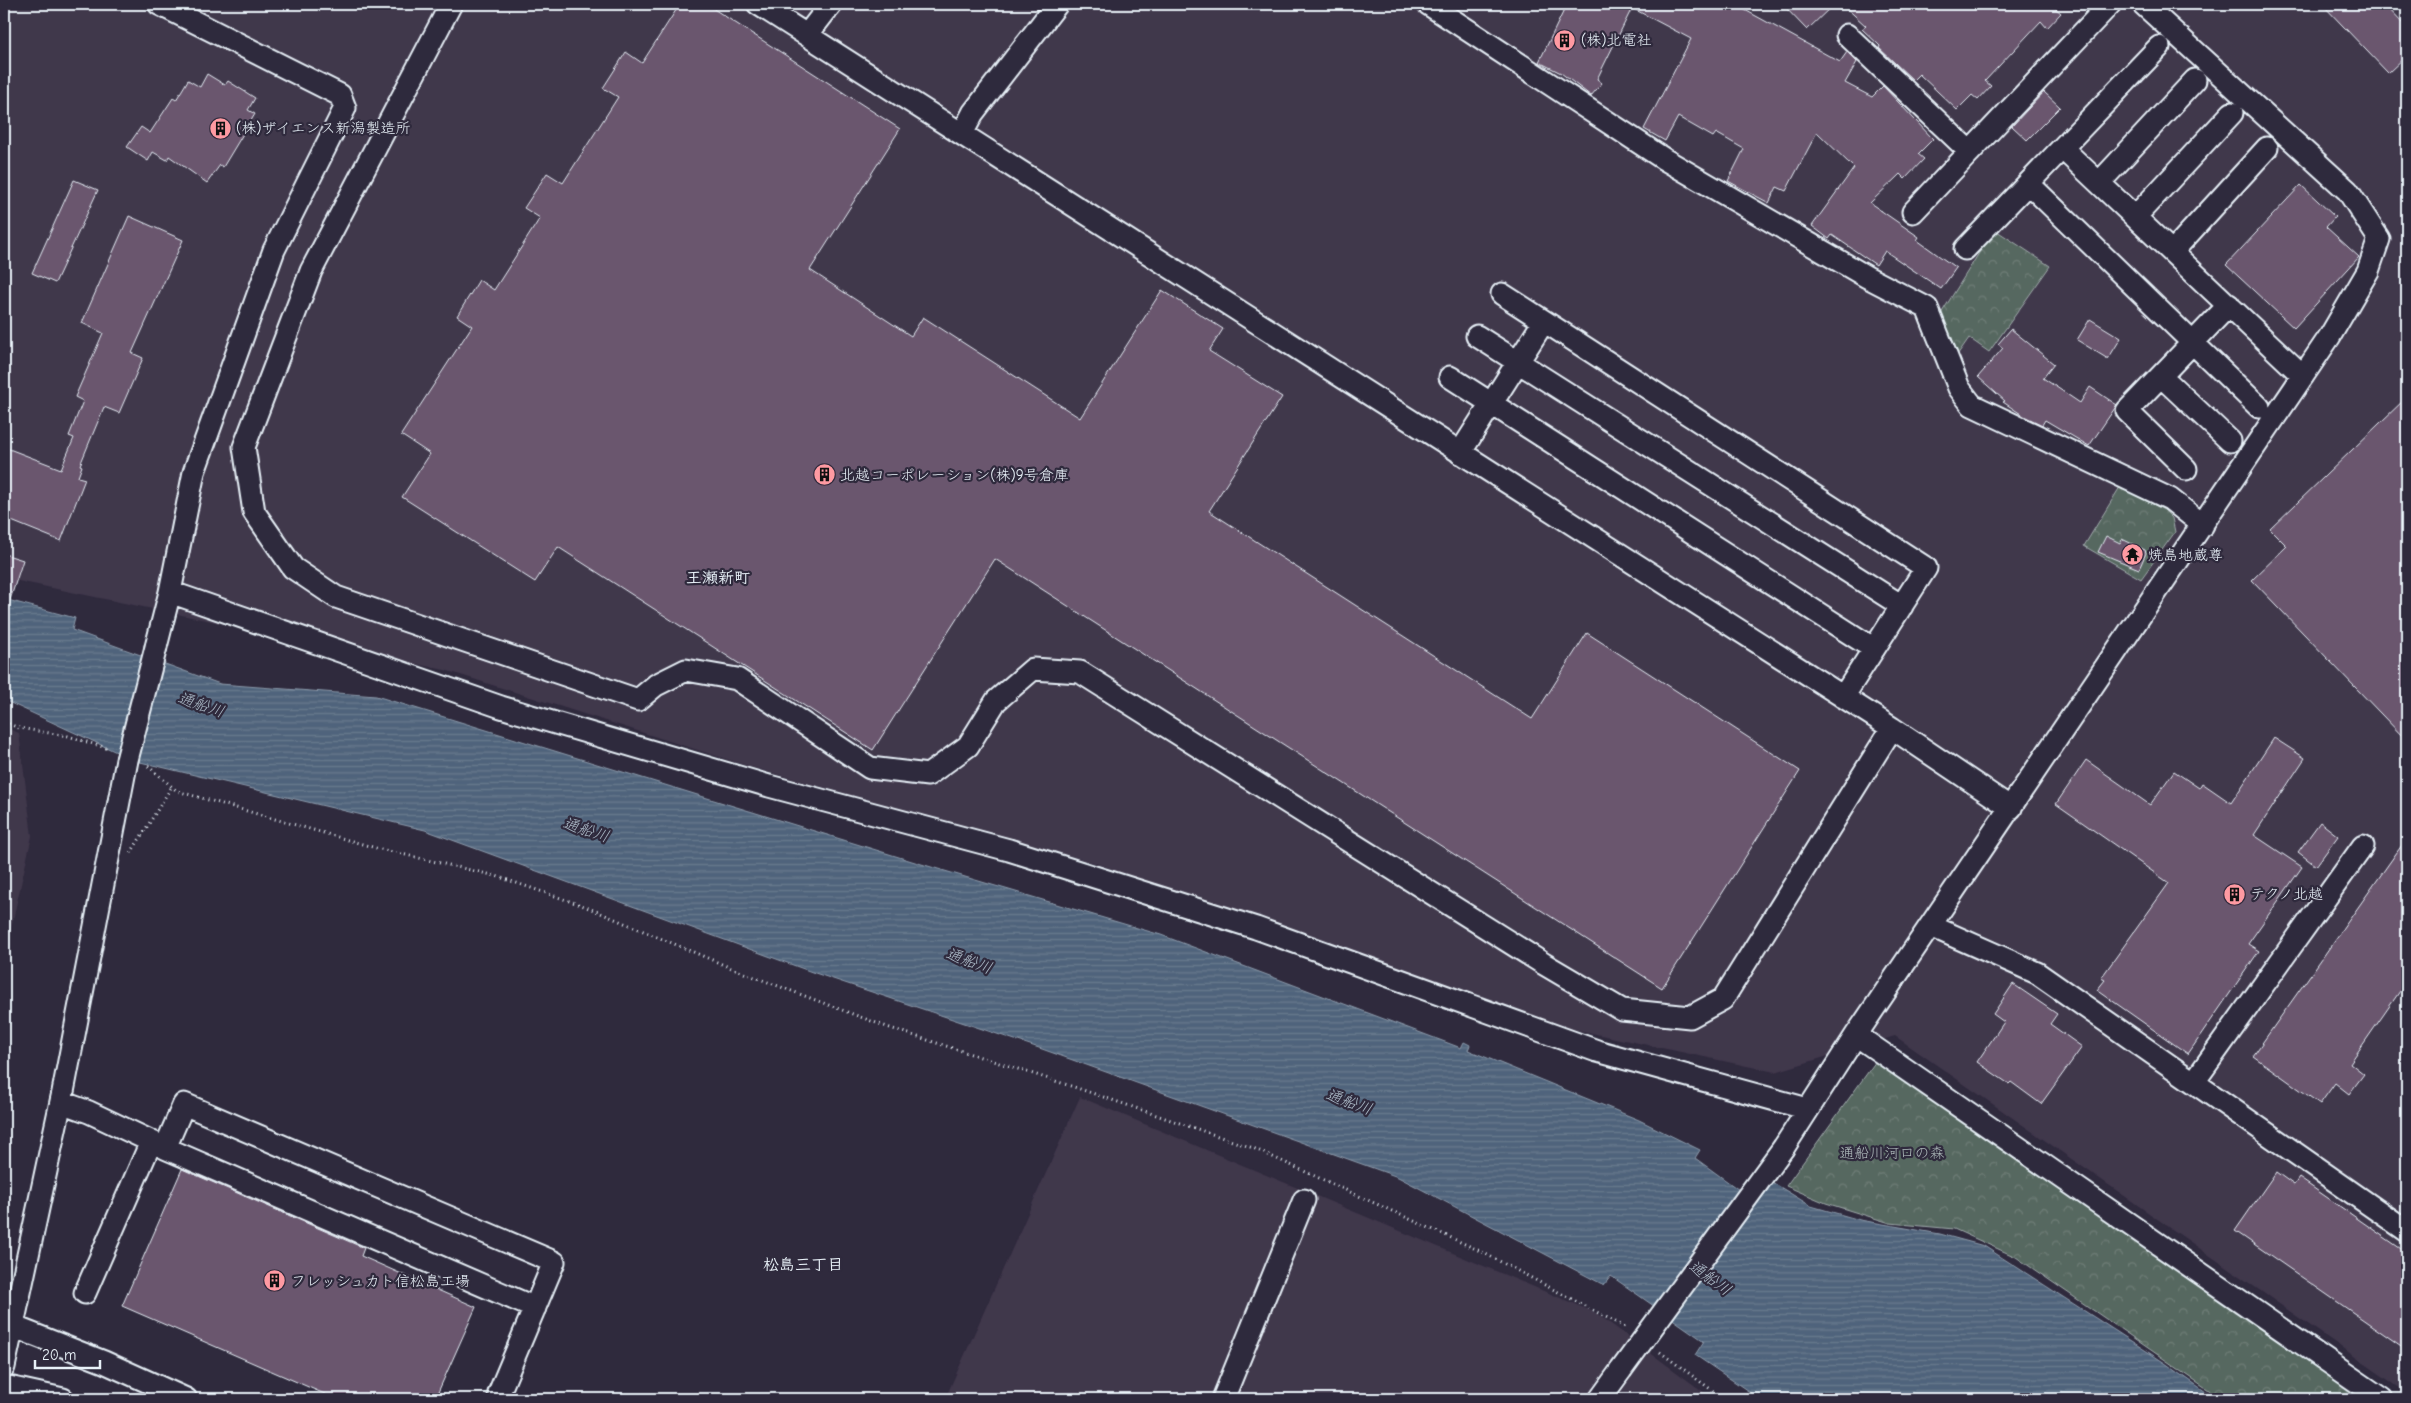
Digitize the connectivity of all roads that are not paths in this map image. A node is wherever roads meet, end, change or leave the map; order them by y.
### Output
1 (159, 4) edge
2 (451, 4) edge
3 (758, 4) edge
4 (831, 4) edge
5 (1057, 4) edge
6 (1428, 4) edge
7 (2110, 4) edge
8 (2143, 4) edge
9 (806, 35) junction
10 (1847, 35) dead end
11 (2160, 47) dead end
12 (2195, 80) dead end
13 (2232, 113) dead end
14 (962, 134) junction
15 (2267, 148) dead end
16 (2063, 149) junction
17 (1970, 152) junction
18 (2099, 183) junction
19 (2029, 184) junction
20 (1912, 212) dead end
21 (2134, 217) junction
22 (1965, 249) dead end
23 (2172, 252) junction
24 (1502, 294) dead end
25 (2229, 305) junction
26 (1544, 321) junction
27 (1477, 336) dead end
28 (2193, 342) junction
29 (1518, 362) junction
30 (2161, 376) junction
31 (2303, 376) junction
32 (1450, 377) dead end
33 (1492, 403) junction
34 (2259, 406) dead end
35 (2230, 441) dead end
36 (1460, 453) junction
37 (2186, 469) dead end
38 (2202, 525) junction
39 (170, 592) junction
40 (1902, 606) junction
41 (1874, 649) junction
42 (1843, 697) junction
43 (1892, 728) junction
44 (2011, 808) junction
45 (2363, 846) dead end
46 (1931, 926) junction
47 (1856, 1035) junction
48 (2194, 1082) junction
49 (61, 1102) junction
50 (1808, 1109) junction
51 (158, 1145) junction
52 (1304, 1200) dead end
53 (2407, 1231) edge
54 (86, 1293) dead end
55 (535, 1308) junction
56 (10, 1335) junction
57 (4, 1367) edge
58 (4, 1386) edge
59 (63, 1399) edge
60 (186, 1399) edge
61 (500, 1399) edge
62 (1223, 1399) edge
63 (1600, 1399) edge
64 (2382, 1399) edge

1 - 39 street
2 - 43 street
3 - 9 street
4 - 9 street
5 - 14 street
6 - 38 street
7 - 17 street
8 - 31 street
9 - 14 street
10 - 17 street
11 - 16 street
12 - 18 street
13 - 21 street
14 - 36 street
15 - 23 street
16 - 18 street
16 - 19 street
17 - 20 street
18 - 21 street
19 - 22 street
19 - 28 street
21 - 23 street
23 - 25 street
24 - 26 street
25 - 28 street
25 - 31 street
26 - 29 street
26 - 40 street
27 - 29 street
28 - 30 street
28 - 34 street
29 - 33 street
29 - 40 street
30 - 35 street
30 - 37 street
31 - 38 street
32 - 33 street
33 - 36 street
33 - 41 street
36 - 42 street
38 - 44 street
39 - 49 street, bridge
39 - 50 street
40 - 41 street
41 - 42 street
42 - 43 street
43 - 44 street
44 - 46 street
45 - 48 street
46 - 47 street
46 - 48 street
47 - 50 street
47 - 64 street
48 - 53 street
49 - 51 street
49 - 56 street
50 - 63 street, bridge
51 - 54 street
51 - 55 street
51 - 55 street
52 - 62 street
55 - 61 street
56 - 57 street
56 - 60 street
58 - 59 street

